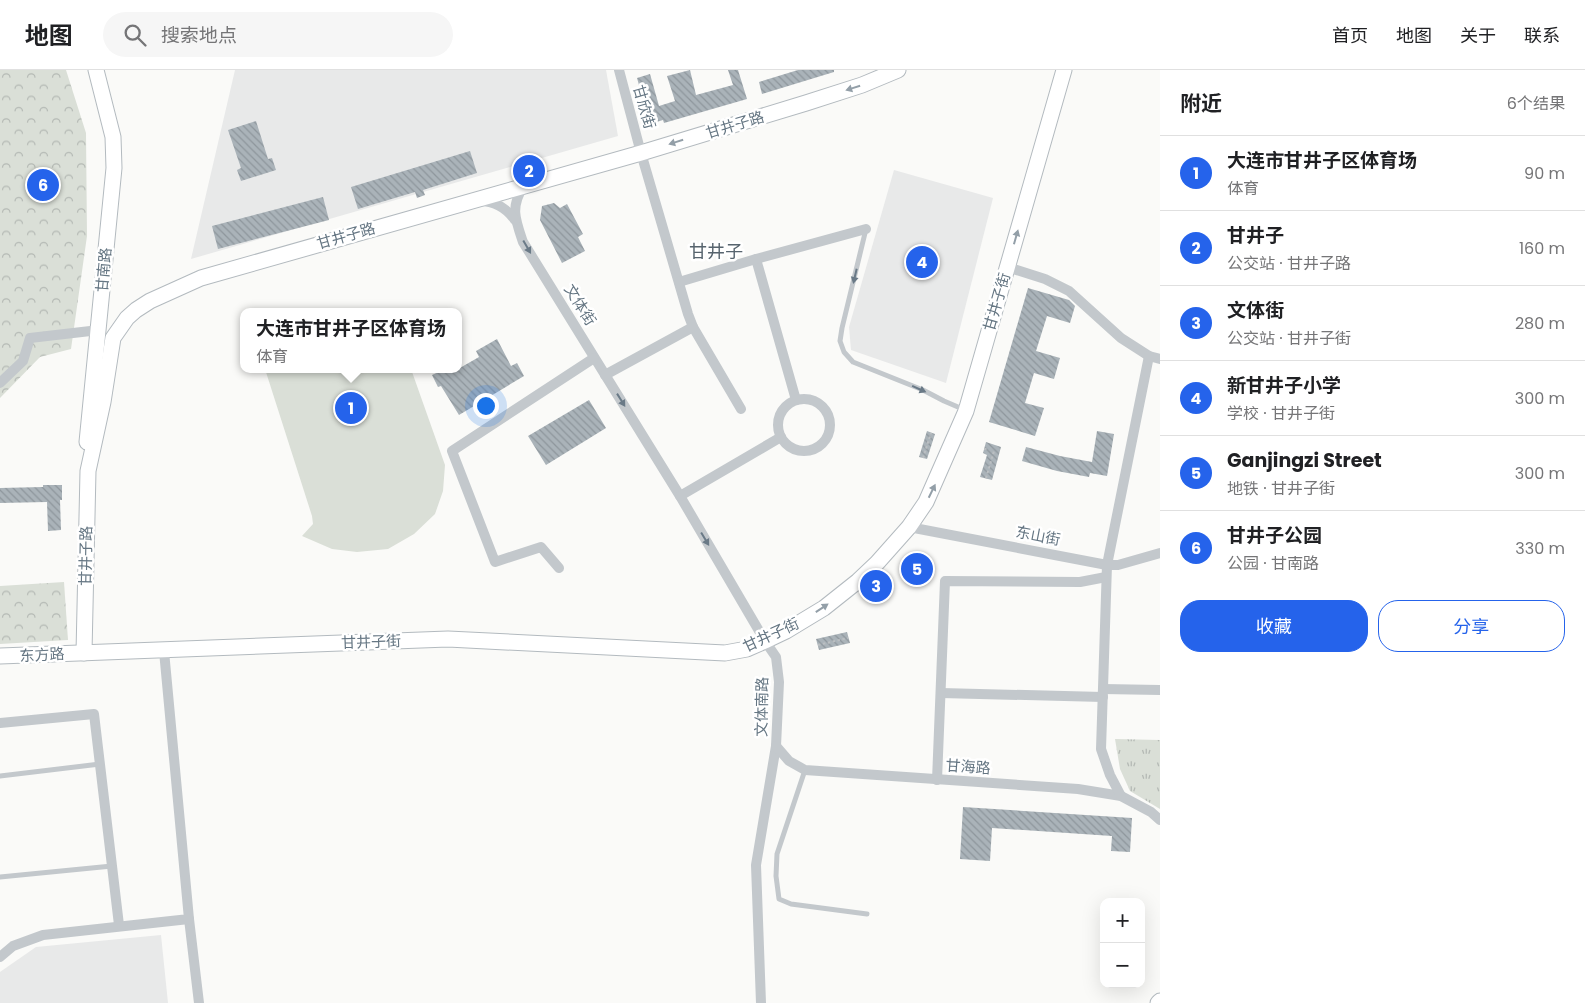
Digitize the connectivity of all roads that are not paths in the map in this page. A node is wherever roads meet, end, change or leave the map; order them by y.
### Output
1 (96, 70) edge
2 (619, 70) edge
3 (898, 70) edge
4 (1064, 70) edge
5 (641, 153) junction
6 (524, 186) junction
7 (466, 202) junction
8 (515, 220) junction
9 (866, 229) joint
10 (756, 259) junction
11 (1008, 267) junction
12 (679, 282) junction
13 (693, 327) junction
14 (99, 330) junction
15 (1149, 356) junction
16 (594, 358) junction
17 (1160, 359) edge
18 (605, 375) junction
19 (0, 383) edge
20 (796, 400) junction
21 (741, 409) dead end
22 (966, 411) junction
23 (781, 437) junction
24 (88, 471) junction
25 (680, 496) junction
26 (909, 527) junction
27 (1160, 553) edge
28 (1107, 565) junction
29 (559, 568) dead end
30 (1106, 577) junction
31 (765, 642) junction
32 (164, 651) junction
33 (84, 653) junction
34 (0, 656) edge
35 (1160, 690) edge
36 (941, 693) junction
37 (1103, 693) junction
38 (0, 723) edge
39 (776, 746) junction
40 (100, 764) junction
41 (805, 770) junction
42 (0, 776) edge
43 (937, 780) junction
44 (1121, 796) junction
45 (1160, 820) edge
46 (112, 866) junction
47 (0, 877) edge
48 (867, 914) dead end
49 (189, 918) junction
50 (118, 925) junction
51 (2, 954) edge
52 (199, 1003) edge
53 (761, 1003) edge

1 - 14 street, 甘南路
2 - 5 street, 甘欣街
3 -> 5 street, 甘井子路
11 -> 4 street, 甘井子街
5 - 6 street, 甘井子路
5 - 12 street, 甘欣街
6 - 7 street, 甘井子路
6 - 8 street, 文体街
7 - 8 street
7 - 24 street, 甘井子路
8 -> 16 street, 文体街
9 - 10 street
9 -> 22 lane
10 - 12 street
10 - 20 street
11 - 15 street
11 - 22 street, 甘井子街
12 - 13 street, 甘欣街
13 - 18 street
13 - 21 street, 甘欣街
14 - 19 street
14 - 24 street, 甘南路
15 - 17 street
15 - 28 street
16 - 18 street, 文体街
16 - 29 street
18 -> 25 street, 文体街
20 - 23 street
20 - 23 street
26 -> 22 street, 甘井子街
23 - 25 street
24 - 33 street, 甘井子路
25 -> 31 street, 文体街
26 - 28 street, 东山街
31 -> 26 street, 甘井子街
27 - 28 street, 东山街
28 - 30 street
30 - 36 street
30 - 37 street
31 - 32 street, 甘井子街
31 - 39 street, 文体南路
32 - 33 street, 甘井子街
32 - 49 street
33 - 34 street, 东方路
35 - 37 street
36 - 37 street
36 - 43 street
37 - 44 street
38 - 40 street
39 - 41 street
39 - 53 street, 文体南路
40 - 42 lane
40 - 46 street
41 - 43 street, 甘海路
41 - 48 lane
43 - 44 street, 甘海路
44 - 45 street, 甘海路
46 - 47 lane
46 - 50 street
49 - 50 street
49 - 52 street
50 - 51 street

